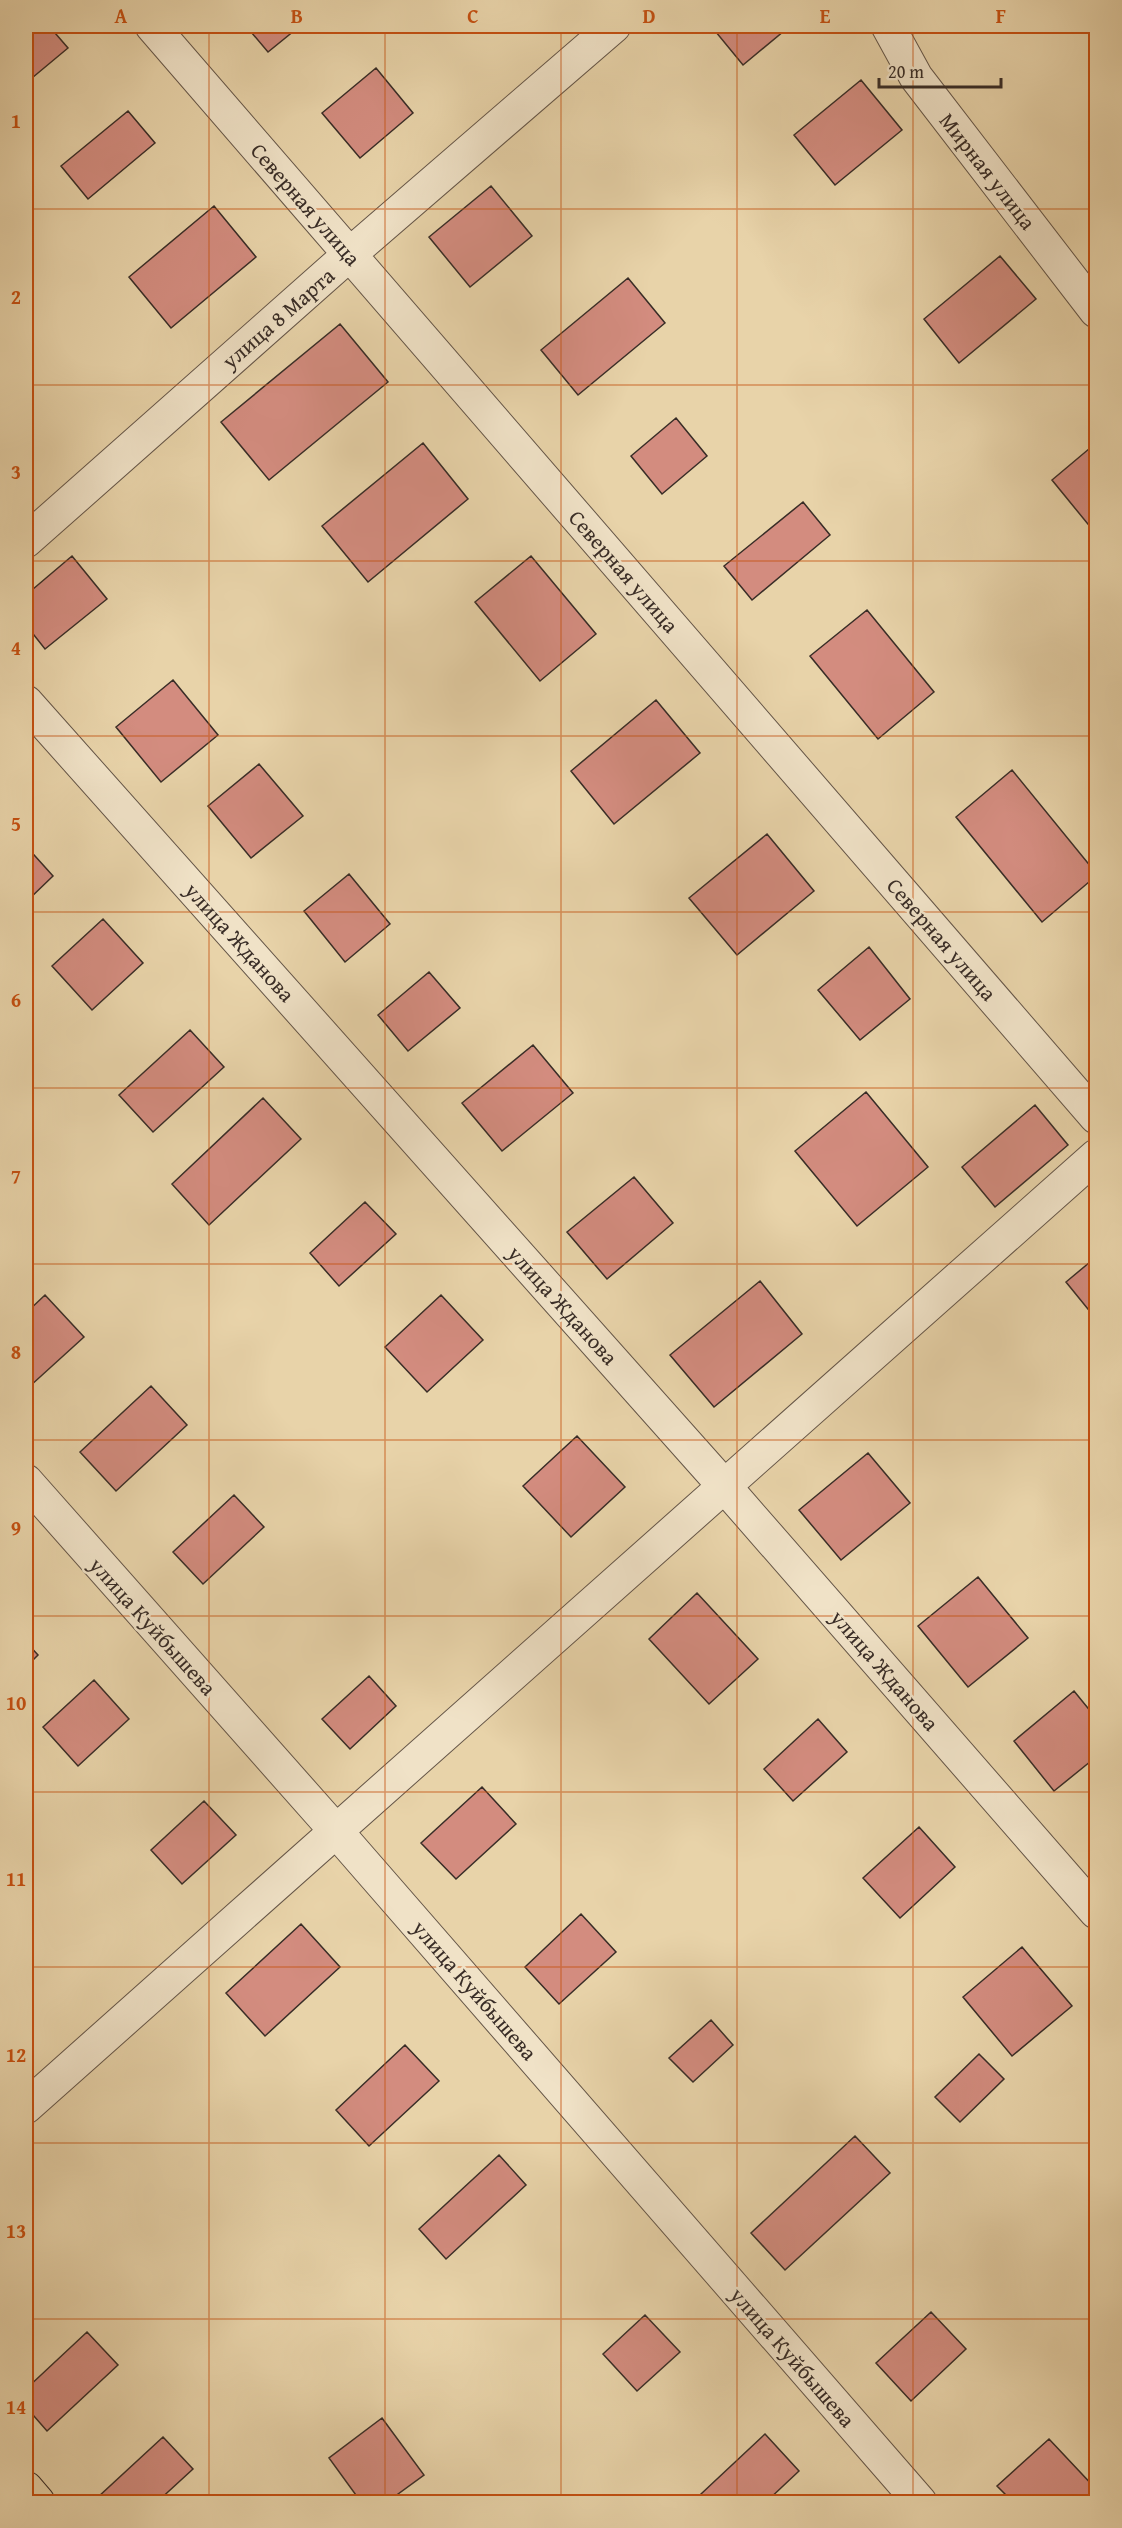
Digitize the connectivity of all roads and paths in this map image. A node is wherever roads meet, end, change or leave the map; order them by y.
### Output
1 (152, 26) edge
2 (614, 26) edge
3 (888, 26) edge
4 (350, 254) junction
5 (1096, 311) edge
6 (26, 541) edge
7 (26, 702) edge
8 (1096, 1117) edge
9 (1096, 1156) edge
10 (26, 1481) edge
11 (726, 1488) junction
12 (336, 1830) junction
13 (1096, 1912) edge
14 (26, 2107) edge
15 (26, 2488) edge
16 (38, 2502) edge
17 (920, 2502) edge

1 - 4 street, Северная улица
2 - 4 street, улица 8 Марта
3 - 5 street, Мирная улица
4 - 6 street, улица 8 Марта
4 - 8 street, Северная улица
7 - 11 street, улица Жданова
9 - 11 street
10 - 12 street, улица Куйбышева
11 - 12 street
11 - 13 street, улица Жданова
12 - 14 street
12 - 17 street, улица Куйбышева
15 - 16 main road

